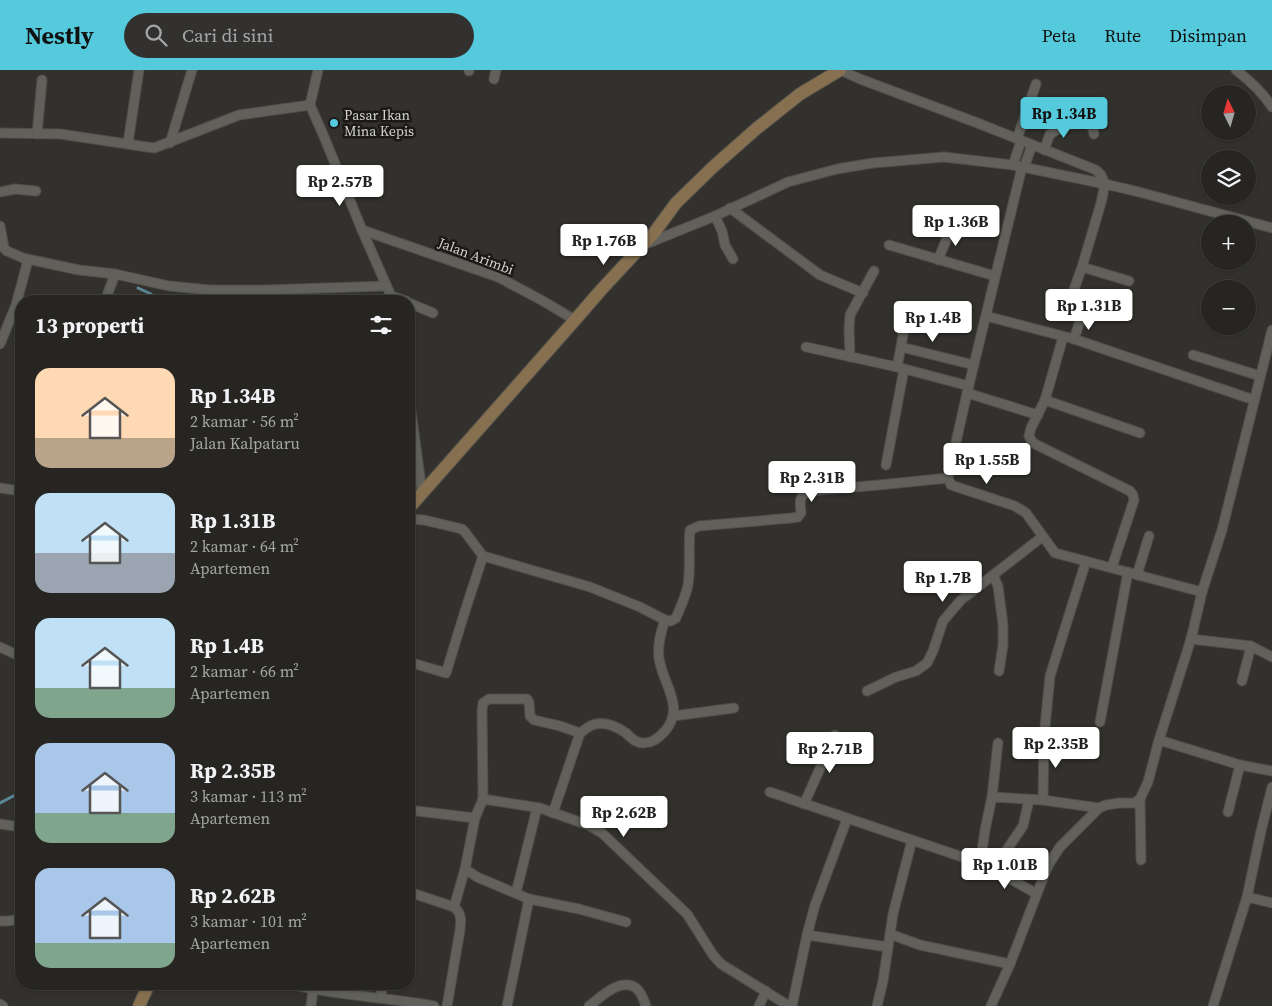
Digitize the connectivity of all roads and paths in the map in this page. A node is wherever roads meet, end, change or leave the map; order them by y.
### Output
1 (139, 70) edge
2 (192, 70) edge
3 (318, 70) edge
4 (840, 70) edge
5 (1236, 70) edge
6 (42, 80) dead end
7 (1036, 84) dead end
8 (310, 105) junction
9 (1272, 107) edge
10 (0, 133) edge
11 (37, 134) junction
12 (1094, 134) dead end
13 (1019, 140) junction
14 (128, 143) junction
15 (170, 143) junction
16 (1032, 145) junction
17 (1044, 150) junction
18 (1020, 167) junction
19 (1105, 184) junction
20 (36, 191) dead end
21 (0, 192) edge
22 (730, 208) junction
23 (715, 216) junction
24 (0, 226) edge
25 (952, 226) dead end
26 (1272, 228) edge
27 (362, 230) junction
28 (890, 245) dead end
29 (641, 246) junction
30 (733, 259) dead end
31 (28, 260) junction
32 (938, 260) junction
33 (1082, 267) junction
34 (874, 271) dead end
35 (115, 274) junction
36 (995, 276) junction
37 (1129, 281) dead end
38 (386, 286) junction
39 (863, 293) junction
40 (19, 295) edge
41 (107, 295) edge
42 (390, 295) edge
43 (1072, 295) dead end
44 (415, 305) edge
45 (15, 307) edge
46 (908, 311) dead end
47 (433, 313) dead end
48 (1082, 315) dead end
49 (986, 316) junction
50 (576, 320) junction
51 (1272, 330) edge
52 (1063, 337) junction
53 (1074, 339) junction
54 (0, 344) edge
55 (806, 347) dead end
56 (901, 347) junction
57 (1193, 355) dead end
58 (850, 357) junction
59 (974, 365) junction
60 (900, 368) junction
61 (1260, 376) junction
62 (968, 390) junction
63 (1045, 400) junction
64 (1254, 400) junction
65 (1038, 415) junction
66 (1140, 433) dead end
67 (415, 440) edge
68 (886, 465) dead end
69 (948, 478) junction
70 (0, 488) edge
71 (15, 490) edge
72 (422, 492) junction
73 (415, 501) edge
74 (415, 519) edge
75 (1042, 536) junction
76 (1149, 536) dead end
77 (483, 556) junction
78 (1086, 561) junction
79 (1112, 567) junction
80 (1133, 574) junction
81 (993, 575) junction
82 (1202, 592) junction
83 (665, 620) junction
84 (1191, 639) junction
85 (1251, 646) junction
86 (4, 648) edge
87 (15, 654) edge
88 (1272, 657) edge
89 (415, 664) edge
90 (1000, 671) dead end
91 (1242, 681) dead end
92 (867, 691) dead end
93 (734, 708) dead end
94 (673, 716) junction
95 (1100, 722) dead end
96 (580, 733) junction
97 (835, 735) dead end
98 (1159, 740) junction
99 (998, 743) dead end
100 (1240, 765) junction
101 (1272, 772) edge
102 (1272, 786) edge
103 (770, 792) dead end
104 (992, 797) junction
105 (1140, 798) junction
106 (483, 799) junction
107 (1029, 800) junction
108 (1043, 800) junction
109 (804, 804) junction
110 (537, 808) junction
111 (1099, 808) junction
112 (415, 811) edge
113 (1228, 812) dead end
114 (553, 813) junction
115 (475, 818) junction
116 (847, 818) junction
117 (0, 824) edge
118 (15, 826) edge
119 (912, 840) junction
120 (1141, 860) dead end
121 (974, 861) junction
122 (986, 865) junction
123 (465, 869) junction
124 (516, 893) junction
125 (415, 894) edge
126 (1037, 894) junction
127 (1247, 897) junction
128 (529, 900) junction
129 (1272, 904) edge
130 (454, 908) junction
131 (15, 920) edge
132 (0, 921) edge
133 (626, 922) dead end
134 (890, 934) junction
135 (807, 935) junction
136 (888, 947) junction
137 (1010, 964) junction
138 (146, 990) edge
139 (313, 990) joint
140 (382, 990) edge
141 (766, 991) junction
142 (381, 998) junction
143 (139, 1006) edge
144 (311, 1006) edge
145 (434, 1006) edge
146 (447, 1006) edge
147 (507, 1006) edge
148 (589, 1006) edge
149 (646, 1006) edge
150 (759, 1006) edge
151 (790, 1006) edge
152 (878, 1006) edge
153 (991, 1006) edge
154 (1213, 1006) edge

1 - 14 street
2 - 15 street
3 - 8 street
4 - 13 street
4 - 29 main road
5 - 9 street
6 - 11 street
7 - 13 street
8 - 15 street
8 - 27 street
10 - 11 street
11 - 14 street
12 - 17 street
13 - 16 street
13 - 18 street
14 - 15 street
16 - 17 street
16 - 18 street
17 - 19 street
18 - 19 street
18 - 22 street
18 - 36 street
19 - 26 street
19 - 33 street
20 - 21 street
22 - 23 street
22 - 39 street
23 - 29 street
23 - 30 street
24 - 31 street
25 - 32 street
27 - 38 street
27 - 50 street, Jalan Arimbi
28 - 32 street
29 - 50 main road
31 - 35 street
31 - 40 street
32 - 36 street
33 - 37 street
33 - 43 street
34 - 39 street
35 - 38 street
35 - 41 street
36 - 49 street
38 - 42 street
39 - 58 street
44 - 47 street
45 - 54 street
46 - 56 street
48 - 53 street
49 - 52 street
49 - 59 street
50 - 72 main road
51 - 61 street
52 - 53 street
52 - 63 street
53 - 64 street
55 - 58 street
56 - 59 street
56 - 60 street
57 - 61 street
58 - 60 street
59 - 62 street
60 - 62 street
60 - 68 street
61 - 64 street
62 - 65 street
62 - 69 street
63 - 65 street
63 - 66 street
64 - 82 street
65 - 79 street
67 - 72 street
69 - 75 street
69 - 83 street
70 - 71 street
72 - 73 main road
74 - 77 street
75 - 78 street
75 - 81 street
76 - 80 street
77 - 83 street
77 - 89 street
78 - 79 street
78 - 108 street
79 - 80 street
80 - 82 street
80 - 95 street
81 - 90 street
81 - 92 street
82 - 84 street
83 - 94 street
84 - 85 street
84 - 98 street
85 - 88 street
85 - 91 street
86 - 87 street
93 - 94 street
94 - 96 street
96 - 106 street
96 - 114 street
97 - 109 street
98 - 100 street
98 - 105 street
99 - 104 street
100 - 101 street
100 - 113 street
102 - 127 street
103 - 109 street
104 - 107 street
104 - 121 street
105 - 111 street
105 - 120 street
106 - 110 street
106 - 115 street
107 - 108 street
107 - 122 street
108 - 111 street
109 - 116 street
110 - 114 street
110 - 124 street
111 - 126 street
112 - 115 street
114 - 141 street
115 - 123 street
116 - 119 street
116 - 135 street
117 - 118 street
119 - 121 street
119 - 134 street
121 - 122 street
122 - 126 street
123 - 124 street
123 - 130 street
124 - 128 street
125 - 130 street
126 - 137 street
127 - 129 street
127 - 154 street
128 - 133 street
128 - 147 street
130 - 146 street
131 - 132 street
134 - 136 street
134 - 137 street
135 - 136 street
135 - 151 street
136 - 152 street
137 - 153 street
138 - 143 main road
139 - 142 street
139 - 144 street
140 - 142 street
141 - 150 street
141 - 151 street
142 - 145 street
148 - 149 street

